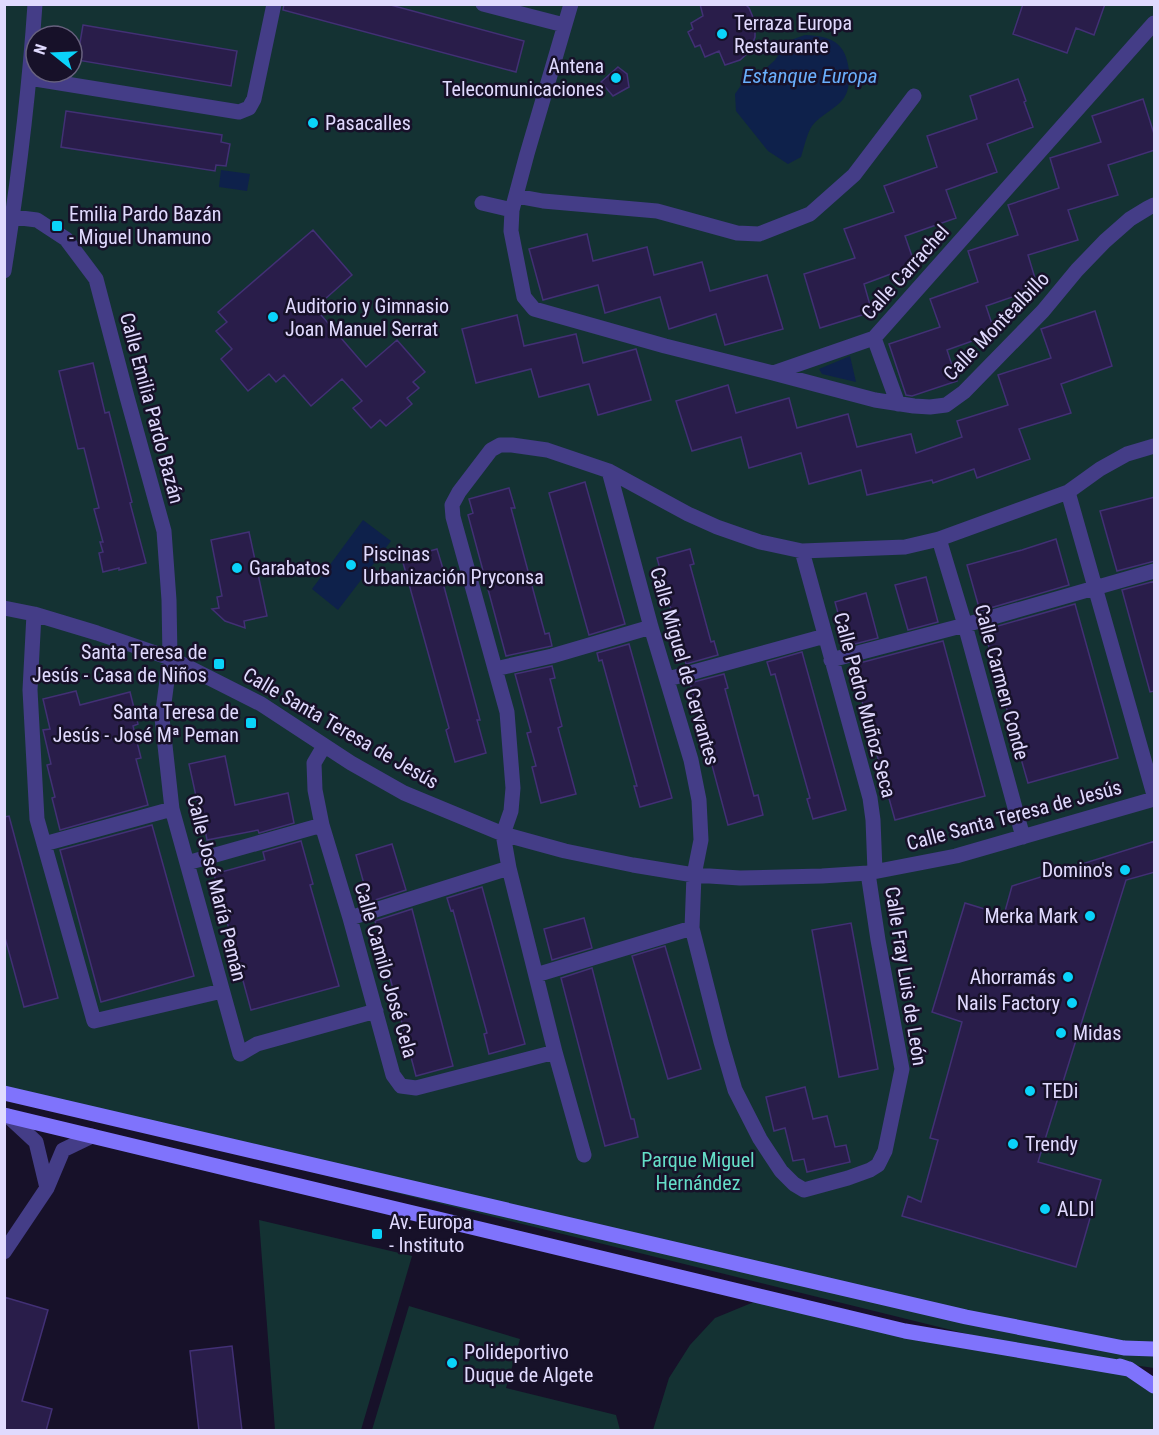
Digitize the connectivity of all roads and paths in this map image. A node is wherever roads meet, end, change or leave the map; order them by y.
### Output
1 (35, 4) edge
2 (274, 4) edge
3 (483, 4) edge
4 (571, 4) edge
5 (1155, 23) edge
6 (33, 24) edge
7 (564, 25) junction
8 (28, 84) edge
9 (66, 84) edge
10 (914, 96) dead end
11 (482, 203) dead end
12 (514, 203) junction
13 (1155, 205) edge
14 (13, 217) junction
15 (4, 271) edge
16 (874, 338) junction
17 (773, 373) junction
18 (898, 404) junction
19 (1155, 446) edge
20 (609, 471) junction
21 (1068, 492) junction
22 (939, 539) junction
23 (802, 551) junction
24 (1155, 571) edge
25 (1095, 588) junction
26 (4, 608) edge
27 (34, 614) junction
28 (965, 624) junction
29 (651, 627) junction
30 (825, 636) junction
31 (170, 658) junction
32 (831, 660) junction
33 (495, 669) junction
34 (668, 679) junction
35 (324, 746) junction
36 (1155, 797) edge
37 (172, 809) junction
38 (322, 825) junction
39 (503, 834) junction
40 (1023, 837) junction
41 (44, 844) junction
42 (187, 863) junction
43 (509, 868) junction
44 (872, 872) junction
45 (694, 874) junction
46 (350, 918) junction
47 (692, 928) junction
48 (536, 975) junction
49 (222, 991) junction
50 (376, 1011) junction
51 (555, 1052) junction
52 (4, 1093) edge
53 (6, 1116) edge
54 (92, 1136) junction
55 (584, 1155) dead end
56 (47, 1188) junction
57 (4, 1251) edge
58 (966, 1317) junction
59 (1155, 1349) edge
60 (1129, 1369) junction
61 (1155, 1386) edge

1 - 6 street
2 - 9 street
3 - 7 street
4 - 7 street
5 - 16 street, Calle Carrachel
7 - 12 street
8 - 14 street
10 - 12 street
11 - 12 street
12 - 17 street
13 - 18 street, Calle Montealbillo
14 - 15 street
14 - 31 street, Calle Emilia Pardo Bazán
16 - 17 street, Calle Carrachel
16 - 18 street
17 - 18 street, Calle Montealbillo
19 - 21 street
20 - 23 street
20 - 29 street, Calle Miguel de Cervantes
20 - 33 street
21 - 22 street
21 - 25 street
22 - 23 street
22 - 28 street, Calle Carmen Conde
23 - 30 street, Calle Pedro Muñoz Seca
24 - 25 street
25 - 28 street
25 - 36 street
26 - 27 street, Calle Santa Teresa de Jesús
27 - 31 street, Calle Santa Teresa de Jesús
27 - 41 street
28 - 32 street
28 - 40 street, Calle Carmen Conde
29 - 33 street
29 - 34 street, Calle Miguel de Cervantes
30 - 32 street, Calle Pedro Muñoz Seca
30 - 34 street
31 - 35 street, Calle Santa Teresa de Jesús
31 - 37 street, Calle José María Pemán
32 - 44 street, Calle Pedro Muñoz Seca
33 - 39 street
34 - 45 street, Calle Miguel de Cervantes
35 - 38 street, Calle Camilo José Cela
35 - 39 street, Calle Santa Teresa de Jesús
36 - 40 street, Calle Santa Teresa de Jesús
37 - 41 street
37 - 42 street, Calle José María Pemán
38 - 42 street
38 - 46 street, Calle Camilo José Cela
39 - 43 street
39 - 45 street, Calle Santa Teresa de Jesús
40 - 44 street, Calle Santa Teresa de Jesús
41 - 49 street
42 - 49 street, Calle José María Pemán
43 - 46 street
43 - 48 street
44 - 45 street, Calle Santa Teresa de Jesús
44 - 47 street, Calle Fray Luis de León
45 - 47 street, Calle Fray Luis de León
46 - 50 street, Calle Camilo José Cela
47 - 48 street
48 - 51 street
49 - 50 street, Calle José María Pemán
50 - 51 street, Calle Camilo José Cela
51 - 55 street
52 - 58 main road
53 - 54 main road
53 - 56 street
54 - 56 street
54 - 60 main road
56 - 57 street
58 - 59 main road
58 - 60 main road
60 - 61 main road

